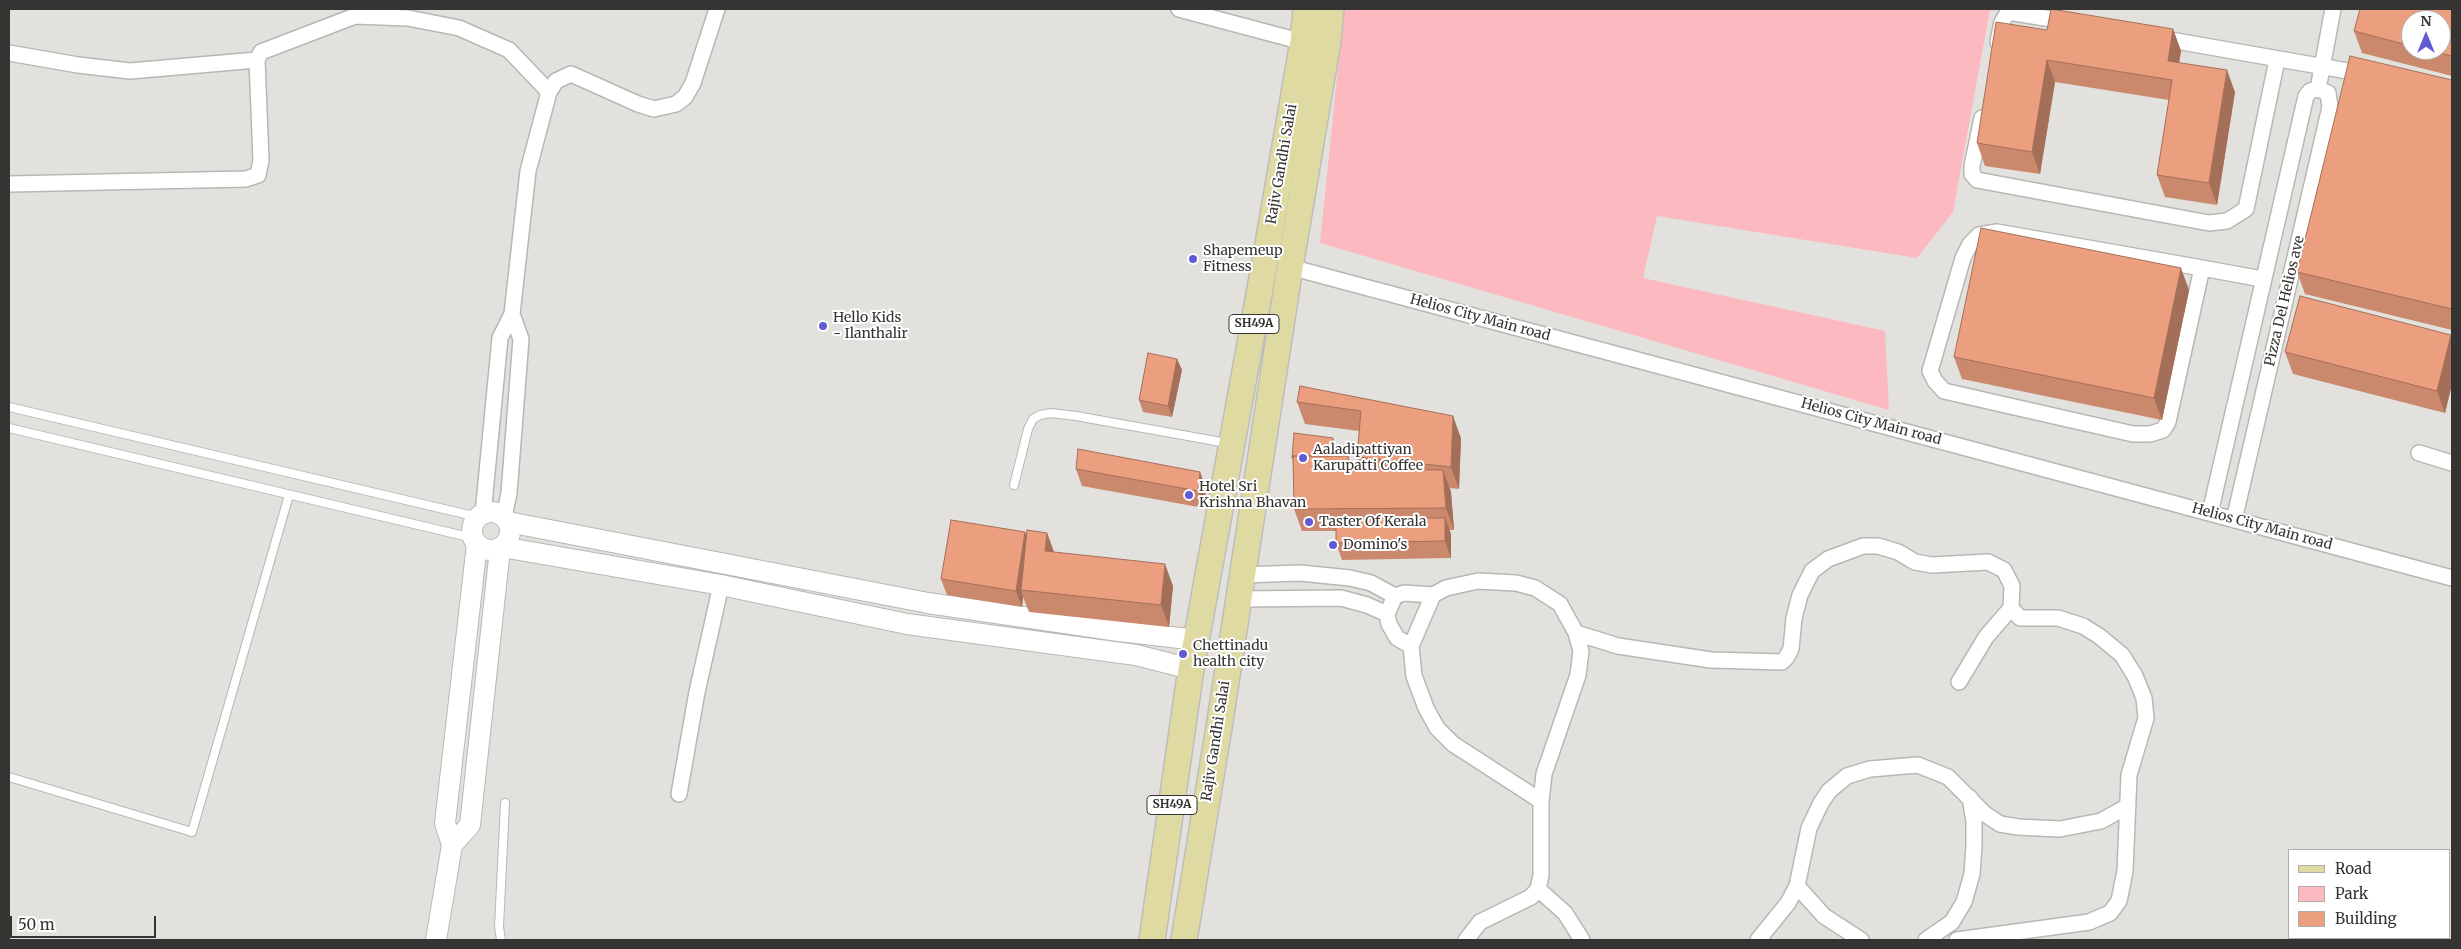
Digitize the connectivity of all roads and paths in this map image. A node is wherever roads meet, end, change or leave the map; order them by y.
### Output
1 (717, 9) edge
2 (1179, 9) edge
3 (1306, 9) edge
4 (1331, 9) edge
5 (2333, 9) edge
6 (2082, 24) edge
7 (2141, 35) edge
8 (1303, 42) junction
9 (9, 52) edge
10 (257, 60) junction
11 (2277, 60) junction
12 (1994, 61) edge
13 (2322, 66) junction
14 (2377, 77) edge
15 (2318, 89) junction
16 (549, 92) junction
17 (1986, 99) edge
18 (9, 184) edge
19 (1290, 267) junction
20 (2202, 268) junction
21 (2262, 279) junction
22 (512, 314) junction
23 (9, 407) edge
24 (9, 428) edge
25 (1232, 444) junction
26 (2419, 453) dead end
27 (2452, 463) edge
28 (1014, 486) dead end
29 (486, 489) junction
30 (509, 493) junction
31 (289, 494) junction
32 (2210, 513) junction
33 (480, 516) junction
34 (506, 520) junction
35 (2234, 520) junction
36 (475, 541) junction
37 (501, 548) junction
38 (760, 570) junction
39 (1242, 575) junction
40 (2452, 578) edge
41 (721, 585) junction
42 (758, 593) junction
43 (1433, 595) junction
44 (1395, 596) junction
45 (1239, 599) junction
46 (928, 603) junction
47 (2011, 608) junction
48 (1387, 614) junction
49 (923, 626) junction
50 (1576, 633) junction
51 (1197, 640) junction
52 (1411, 646) junction
53 (1191, 669) junction
54 (1959, 682) dead end
55 (9, 777) edge
56 (679, 794) dead end
57 (1970, 798) junction
58 (1541, 800) junction
59 (505, 804) dead end
60 (2128, 806) junction
61 (452, 845) junction
62 (1797, 886) junction
63 (1538, 889) junction
64 (436, 940) edge
65 (501, 940) edge
66 (1152, 940) edge
67 (1184, 940) edge
68 (1466, 940) edge
69 (1582, 940) edge
70 (1758, 940) edge
71 (1861, 940) edge
72 (1926, 940) edge
73 (1957, 940) edge

1 - 16 street
2 - 8 street
3 - 8 main road, Rajiv Gandhi Salai / SH49A
4 - 19 main road, Rajiv Gandhi Salai / SH49A
5 - 13 street
6 - 12 street
7 - 11 street
8 - 25 main road, Rajiv Gandhi Salai / SH49A
9 - 10 street
10 - 16 street
10 - 18 street
11 - 13 street
11 - 17 street
13 - 14 street
13 - 15 street
15 - 21 street, Pizza Del Helios ave
15 - 35 street, Pizza Del Helios ave
16 - 22 street
19 - 32 street, Helios City Main road
19 - 39 main road, Rajiv Gandhi Salai / SH49A
20 - 20 street
20 - 21 street
21 - 32 street, Pizza Del Helios ave
22 - 29 street
22 - 30 street
23 - 33 lane
24 - 31 lane
25 - 28 lane
25 - 51 main road, Rajiv Gandhi Salai / SH49A
26 - 27 street
29 - 30 street
29 - 33 street
30 - 34 street
31 - 36 lane
31 - 55 lane
32 - 35 street, Helios City Main road
33 - 34 street
33 - 36 street
34 - 37 street
34 - 38 street
35 - 40 street, Helios City Main road
36 - 37 street
36 - 61 street
37 - 41 street
37 - 61 street
38 - 42 street
38 - 46 street
39 - 44 street
39 - 45 main road, Rajiv Gandhi Salai / SH49A
41 - 42 street
41 - 56 street
42 - 49 street
43 - 44 street
43 - 50 street
43 - 52 street
44 - 48 street
45 - 48 street
45 - 67 main road, Rajiv Gandhi Salai / SH49A
46 - 49 street
46 - 51 street
47 - 50 street
47 - 54 street
47 - 60 street
48 - 52 street
49 - 53 street
50 - 58 street
51 - 53 main road, Rajiv Gandhi Salai / SH49A
52 - 58 street
53 - 66 main road, Rajiv Gandhi Salai / SH49A
57 - 60 street
57 - 62 street
57 - 72 street
58 - 63 street
59 - 65 lane
60 - 73 street
61 - 64 street
62 - 70 street
62 - 71 street
63 - 68 street
63 - 69 street

